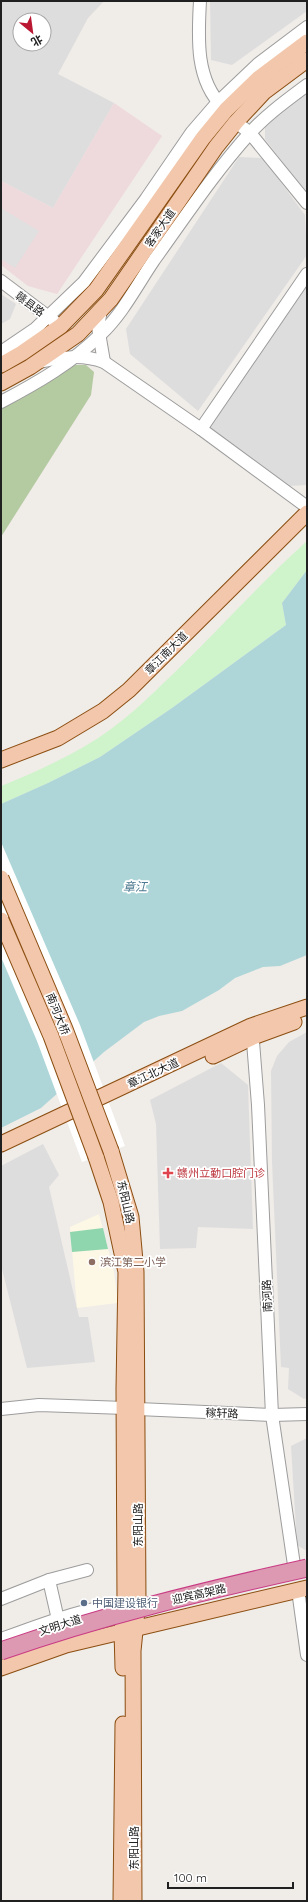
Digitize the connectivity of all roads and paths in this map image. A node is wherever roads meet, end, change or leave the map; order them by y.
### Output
1 (200, 1) edge
2 (307, 27) edge
3 (307, 42) edge
4 (307, 60) edge
5 (307, 85) edge
6 (222, 106) junction
7 (236, 122) junction
8 (250, 133) junction
9 (307, 203) edge
10 (307, 274) edge
11 (1, 281) edge
12 (101, 310) junction
13 (48, 317) junction
14 (61, 326) junction
15 (99, 336) junction
16 (1, 352) edge
17 (74, 356) junction
18 (104, 362) junction
19 (34, 364) junction
20 (1, 365) edge
21 (1, 383) edge
22 (1, 402) edge
23 (201, 429) junction
24 (307, 507) edge
25 (307, 513) edge
26 (307, 527) edge
27 (1, 760) edge
28 (1, 771) edge
29 (1, 878) edge
30 (1, 920) edge
31 (307, 1007) edge
32 (307, 1017) edge
33 (252, 1031) junction
34 (1, 1144) edge
35 (112, 1151) joint
36 (1, 1153) edge
37 (96, 1157) joint
38 (1, 1409) edge
39 (131, 1409) junction
40 (272, 1414) junction
41 (307, 1414) edge
42 (303, 1565) edge
43 (87, 1570) dead end
44 (49, 1580) junction
45 (304, 1585) edge
46 (1, 1599) edge
47 (132, 1602) junction
48 (59, 1622) junction
49 (128, 1629) junction
50 (1, 1640) edge
51 (1, 1645) edge
52 (1, 1651) edge
53 (307, 1655) edge
54 (1, 1661) edge
55 (1, 1668) edge
56 (121, 1901) edge
57 (134, 1901) edge

1 - 6 street
2 - 6 street
3 - 6 main road, 客家大道
4 - 7 main road, 客家大道
5 - 8 street
6 - 13 street
6 - 14 main road, 客家大道
7 - 8 street
7 - 12 main road, 客家大道
8 - 9 street
8 - 15 street
10 - 23 street
11 - 13 street, 赣县路
12 - 15 street
12 - 19 main road, 客家大道
13 - 14 street, 赣县路
13 - 16 street
14 - 20 main road, 客家大道
15 - 17 street
15 - 18 street
17 - 18 street
17 - 19 street
17 - 22 street
18 - 23 street
19 - 21 main road, 客家大道
23 - 24 street
25 - 27 main road, 章江南大道
26 - 28 main road, 章江南大道
29 - 35 main road, 南河大桥, bridge
30 - 37 main road, 南河大桥, bridge
31 - 33 main road, 章江北大道
32 - 33 main road, 章江北大道
33 - 34 main road, 章江北大道
33 - 36 main road, 章江北大道
33 - 40 street, 南河路
35 - 39 main road, 东阳山路
37 - 39 main road, 东阳山路
38 - 39 street, 稼轩路
39 - 40 street, 稼轩路
39 - 47 main road, 东阳山路
40 - 41 street, 稼轩路
40 - 42 street, 南河路
42 - 47 main road, 文明大道
42 - 52 highway, 迎宾高架路, bridge
43 - 44 street
44 - 46 street
44 - 48 street
45 - 49 main road, 文明大道
45 - 53 street
45 - 54 highway, 迎宾高架路
47 - 48 main road, 文明大道
47 - 49 main road, 东阳山路
48 - 50 street
48 - 51 main road, 文明大道
49 - 55 main road, 文明大道
49 - 56 main road, 东阳山路
49 - 57 main road, 东阳山路

